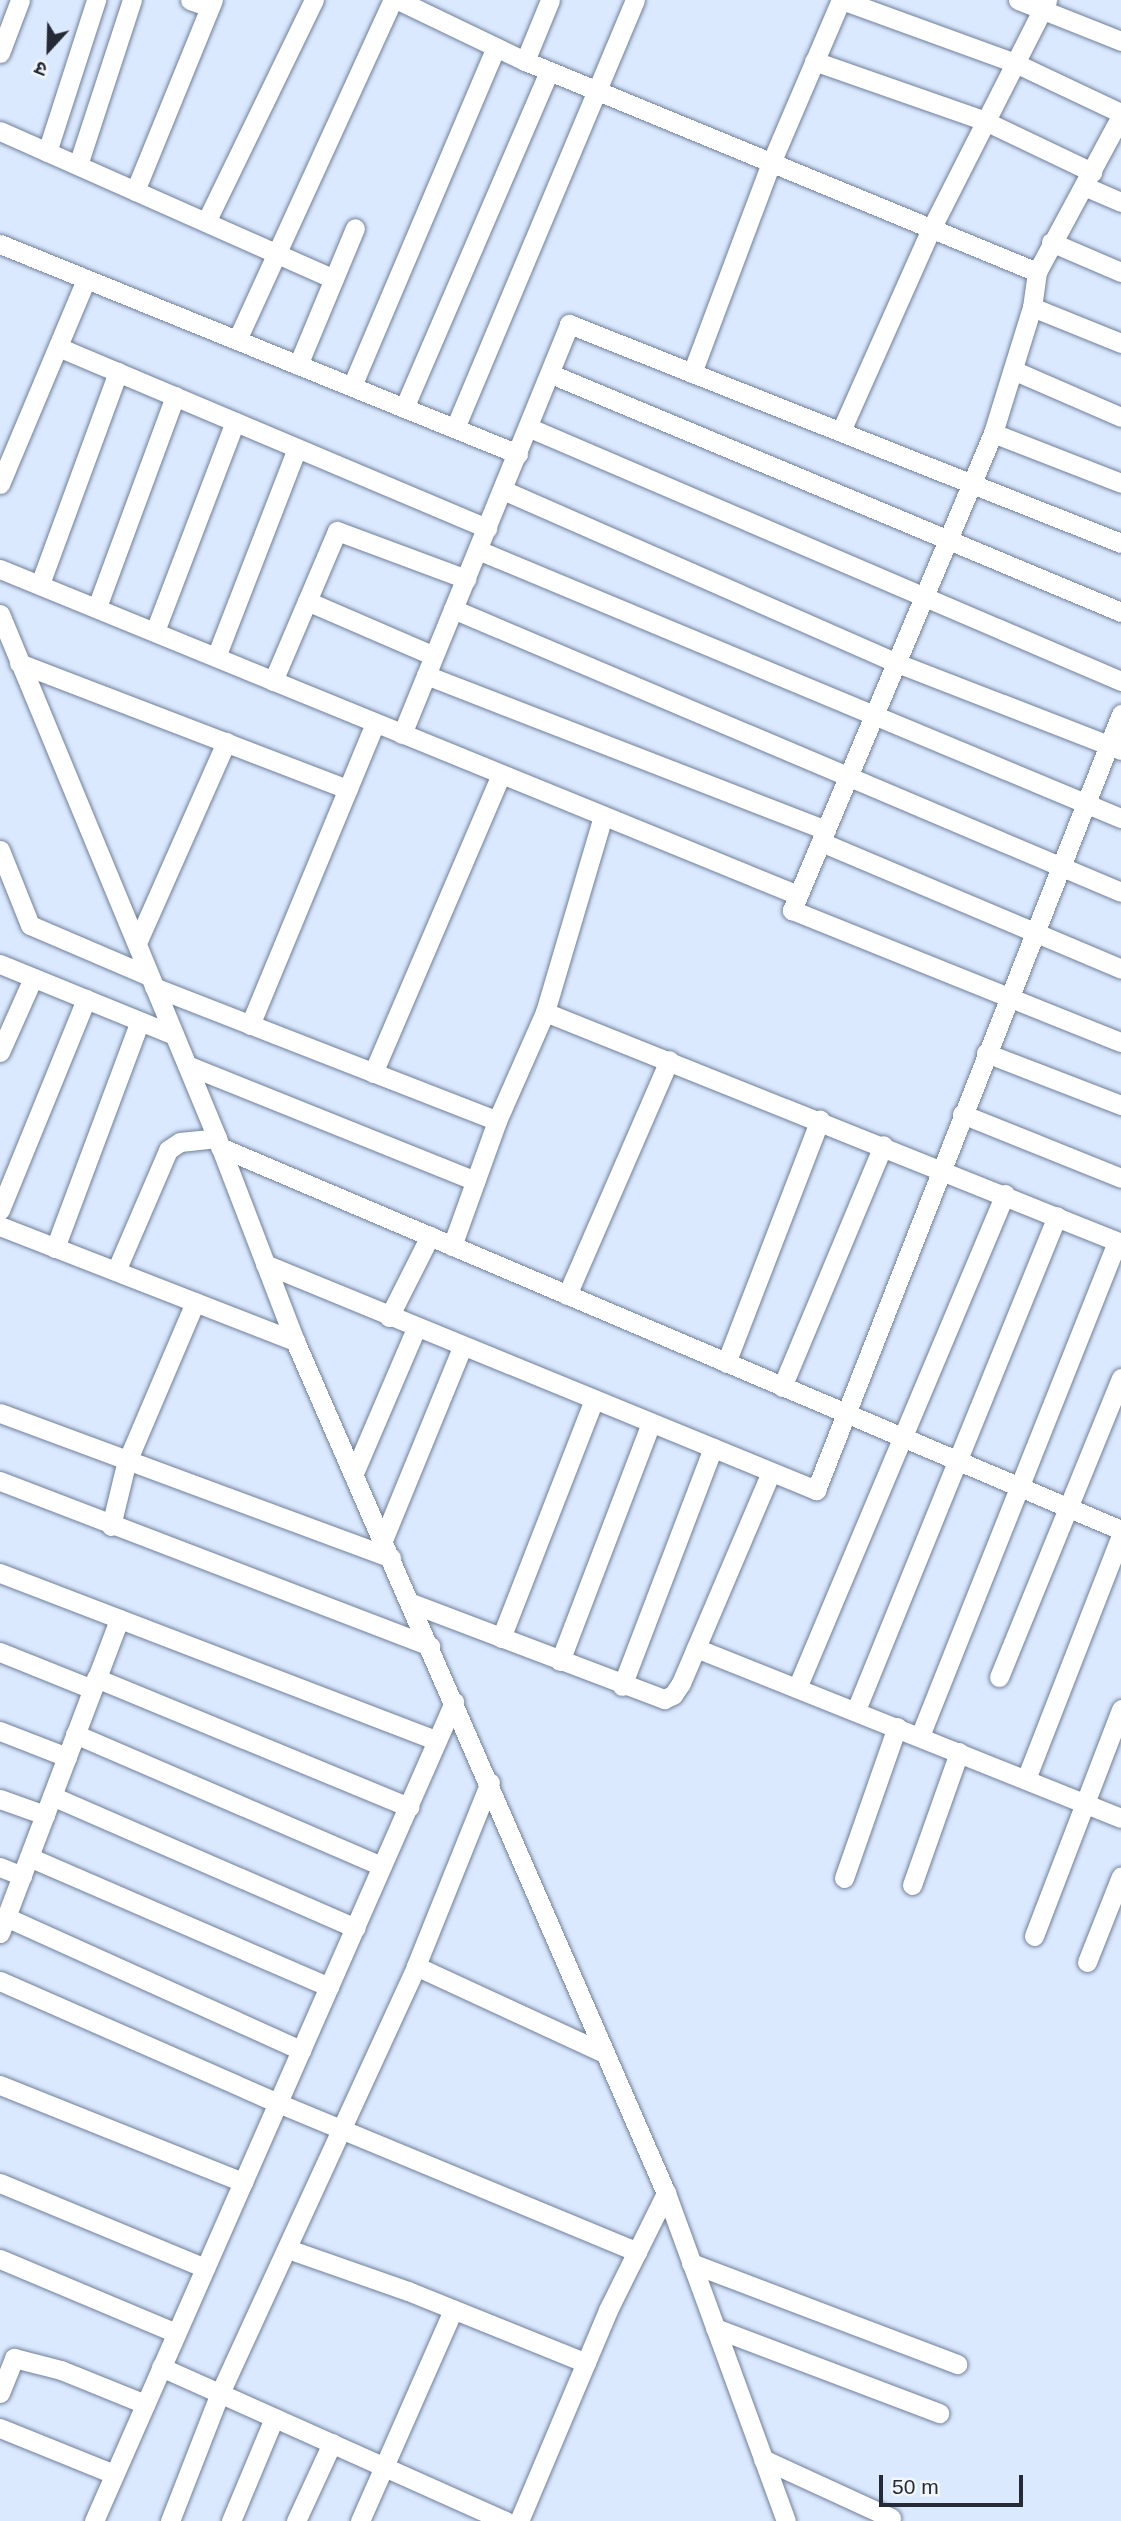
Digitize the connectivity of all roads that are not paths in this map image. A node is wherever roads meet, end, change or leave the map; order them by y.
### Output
1 (20, 0) edge
2 (96, 0) edge
3 (132, 0) edge
4 (190, 0) edge
5 (314, 0) edge
6 (395, 0) edge
7 (550, 0) edge
8 (635, 0) edge
9 (841, 0) edge
10 (1018, 0) edge
11 (211, 4) edge
12 (1045, 5) edge
13 (1121, 41) edge
14 (496, 47) junction
15 (0, 53) edge
16 (525, 61) junction
17 (814, 61) junction
18 (1015, 63) junction
19 (549, 71) junction
20 (599, 92) junction
21 (1121, 115) edge
22 (985, 121) junction
23 (0, 131) edge
24 (1116, 136) edge
25 (47, 152) junction
26 (771, 163) junction
27 (78, 165) junction
28 (1088, 179) junction
29 (135, 191) junction
30 (1121, 202) edge
31 (206, 222) junction
32 (355, 228) dead end
33 (931, 229) junction
34 (1051, 242) junction
35 (0, 244) edge
36 (274, 252) junction
37 (1037, 272) junction
38 (1121, 272) edge
39 (334, 278) junction
40 (86, 279) junction
41 (1032, 307) junction
42 (237, 340) junction
43 (1121, 343) edge
44 (58, 346) junction
45 (298, 365) junction
46 (1013, 370) junction
47 (118, 372) junction
48 (692, 373) junction
49 (551, 374) junction
50 (352, 386) junction
51 (175, 396) junction
52 (404, 408) junction
53 (1121, 417) edge
54 (235, 422) junction
55 (530, 428) junction
56 (455, 429) junction
57 (841, 431) junction
58 (993, 433) junction
59 (298, 448) junction
60 (519, 454) junction
61 (973, 483) junction
62 (1121, 483) edge
63 (0, 484) edge
64 (503, 490) junction
65 (487, 528) junction
66 (948, 541) junction
67 (1121, 543) edge
68 (478, 550) junction
69 (0, 569) edge
70 (466, 579) junction
71 (40, 584) junction
72 (923, 600) junction
73 (307, 601) junction
74 (97, 607) junction
75 (453, 609) junction
76 (1121, 612) edge
77 (0, 614) edge
78 (155, 631) junction
79 (216, 657) junction
80 (19, 663) junction
81 (897, 663) junction
82 (430, 666) junction
83 (273, 681) junction
84 (1121, 681) edge
85 (1121, 714) edge
86 (873, 718) junction
87 (375, 723) junction
88 (402, 734) junction
89 (226, 742) junction
90 (1115, 748) edge
91 (501, 775) junction
92 (847, 779) junction
93 (348, 789) junction
94 (1087, 804) junction
95 (603, 816) junction
96 (1121, 818) edge
97 (823, 836) junction
98 (0, 850) edge
99 (1061, 866) junction
100 (1121, 892) edge
101 (798, 895) junction
102 (1036, 934) junction
103 (137, 943) junction
104 (0, 964) edge
105 (1121, 969) edge
106 (33, 978) junction
107 (152, 982) junction
108 (1007, 997) junction
109 (86, 999) junction
110 (545, 1012) junction
111 (140, 1021) junction
112 (250, 1025) junction
113 (174, 1035) junction
114 (1121, 1042) edge
115 (0, 1052) edge
116 (986, 1052) junction
117 (669, 1060) junction
118 (187, 1065) junction
119 (373, 1073) junction
120 (1121, 1105) edge
121 (962, 1114) junction
122 (820, 1120) junction
123 (497, 1121) junction
124 (218, 1142) junction
125 (883, 1145) junction
126 (942, 1168) junction
127 (1121, 1178) edge
128 (475, 1181) junction
129 (1005, 1194) junction
130 (0, 1210) edge
131 (1057, 1216) junction
132 (0, 1226) edge
133 (429, 1236) junction
134 (1119, 1242) edge
135 (452, 1246) junction
136 (55, 1248) junction
137 (265, 1264) junction
138 (116, 1271) junction
139 (567, 1294) junction
140 (195, 1302) junction
141 (389, 1317) junction
142 (416, 1328) junction
143 (295, 1341) junction
144 (462, 1347) junction
145 (726, 1363) junction
146 (1121, 1378) edge
147 (782, 1387) junction
148 (594, 1400) junction
149 (0, 1413) edge
150 (843, 1413) junction
151 (651, 1423) junction
152 (904, 1438) junction
153 (713, 1448) junction
154 (960, 1462) junction
155 (126, 1464) junction
156 (771, 1472) junction
157 (354, 1473) junction
158 (0, 1481) edge
159 (1016, 1486) junction
160 (1069, 1508) junction
161 (111, 1526) junction
162 (1121, 1532) edge
163 (387, 1549) junction
164 (0, 1573) edge
165 (411, 1603) junction
166 (119, 1619) junction
167 (501, 1638) junction
168 (430, 1646) junction
169 (696, 1648) junction
170 (0, 1652) edge
171 (560, 1661) junction
172 (999, 1677) dead end
173 (94, 1684) junction
174 (622, 1686) junction
175 (797, 1688) junction
176 (454, 1702) junction
177 (1121, 1709) edge
178 (856, 1710) junction
179 (897, 1727) junction
180 (0, 1731) edge
181 (75, 1734) junction
182 (920, 1736) junction
183 (437, 1741) junction
184 (959, 1752) junction
185 (66, 1757) junction
186 (1026, 1779) junction
187 (490, 1782) junction
188 (52, 1796) junction
189 (0, 1799) edge
190 (1083, 1803) junction
191 (409, 1807) junction
192 (44, 1815) junction
193 (1121, 1818) edge
194 (29, 1857) junction
195 (382, 1866) junction
196 (0, 1867) edge
197 (22, 1876) junction
198 (1121, 1877) edge
199 (844, 1878) dead end
200 (912, 1885) dead end
201 (3, 1925) edge
202 (355, 1928) junction
203 (1034, 1936) dead end
204 (1087, 1962) dead end
205 (416, 1966) junction
206 (0, 1981) edge
207 (329, 1987) junction
208 (301, 2050) junction
209 (604, 2053) junction
210 (0, 2085) edge
211 (278, 2103) junction
212 (343, 2129) junction
213 (243, 2182) junction
214 (0, 2183) edge
215 (666, 2193) junction
216 (288, 2249) junction
217 (637, 2252) junction
218 (0, 2259) edge
219 (691, 2263) junction
220 (205, 2268) junction
221 (453, 2310) junction
222 (715, 2328) junction
223 (176, 2333) junction
224 (586, 2363) junction
225 (957, 2364) dead end
226 (161, 2367) junction
227 (0, 2393) edge
228 (220, 2393) junction
229 (145, 2404) junction
230 (939, 2413) dead end
231 (274, 2418) junction
232 (0, 2428) edge
233 (332, 2443) junction
234 (763, 2459) junction
235 (384, 2466) junction
236 (114, 2474) junction
237 (891, 2518) dead end
238 (93, 2521) edge
239 (170, 2521) edge
240 (231, 2521) edge
241 (296, 2521) edge
242 (360, 2521) edge
243 (506, 2521) edge
244 (519, 2521) edge
245 (786, 2521) edge

1 - 15 street
2 - 25 street
3 - 27 street
4 - 11 street
5 - 31 street
6 - 14 street
6 - 36 street
7 - 16 street
8 - 20 street
9 - 17 street
9 - 18 street
10 - 12 street
11 - 29 street
12 - 13 street
12 - 18 street
14 - 16 street
14 - 50 street
16 - 19 street
17 - 22 street
17 - 26 street
18 - 21 street
18 - 22 street
19 - 20 street
19 - 52 street
20 - 26 street
20 - 56 street
21 - 24 street
22 - 28 street
22 - 33 street
23 - 25 street
24 - 28 street
25 - 27 street
26 - 33 street
26 - 48 street
27 - 29 street
28 - 30 street
28 - 34 street
29 - 31 street
31 - 36 street
32 - 39 street
33 - 37 street
33 - 57 street
34 - 37 street
34 - 38 street
35 - 40 street
36 - 39 street
36 - 42 street
37 - 41 street
39 - 45 street
40 - 42 street
40 - 44 street
41 - 43 street
41 - 46 street
42 - 45 street
44 - 47 street
44 - 63 street
45 - 50 street
46 - 53 street
46 - 58 street
47 - 51 street
47 - 71 street
48 - 49 street
48 - 57 street
49 - 55 street
49 - 66 street
50 - 52 street
51 - 54 street
51 - 74 street
52 - 56 street
54 - 59 street
54 - 78 street
55 - 60 street
55 - 72 street
56 - 60 street
57 - 61 street
58 - 61 street
58 - 62 street
59 - 65 street
59 - 79 street
60 - 64 street
61 - 66 street
61 - 67 street
64 - 65 street
64 - 81 street
65 - 68 street
66 - 72 street
66 - 76 street
68 - 70 street
68 - 86 street
69 - 71 street
70 - 73 street
70 - 75 street
71 - 74 street
72 - 81 street
72 - 84 street
73 - 82 street
73 - 83 street
74 - 78 street
75 - 82 street
75 - 92 street
77 - 80 street
78 - 79 street
79 - 83 street
80 - 89 street
80 - 103 street
81 - 86 street
81 - 90 street
82 - 88 street
82 - 97 street
83 - 87 street
85 - 90 street
86 - 92 street
86 - 94 street
87 - 88 street
87 - 93 street
88 - 91 street
89 - 93 street
89 - 103 street
90 - 94 street
91 - 95 street
91 - 119 street
92 - 97 street
92 - 99 street
93 - 112 street
94 - 96 street
94 - 99 street
95 - 101 street
95 - 110 street
97 - 101 street
97 - 102 street
98 - 107 street
99 - 100 street
99 - 102 street
101 - 108 street
102 - 105 street
102 - 108 street
103 - 107 street
104 - 106 street
106 - 109 street
106 - 115 street
107 - 112 street
107 - 113 street
108 - 114 street
108 - 116 street
109 - 111 street
109 - 130 street
110 - 117 street
110 - 123 street
111 - 113 street
111 - 136 street
112 - 119 street
113 - 118 street
116 - 120 street
116 - 121 street
117 - 122 street
117 - 139 street
118 - 124 street
118 - 128 street
119 - 123 street
121 - 126 street
121 - 127 street
122 - 125 street
122 - 145 street
123 - 128 street
124 - 133 street
124 - 137 street
124 - 138 street
125 - 126 street
125 - 147 street
126 - 129 street
126 - 150 street
128 - 135 street
129 - 131 street
129 - 152 street
131 - 134 street
131 - 154 street
132 - 136 street
133 - 135 street
133 - 141 street
134 - 159 street
135 - 139 street
136 - 138 street
137 - 141 street
137 - 143 street
138 - 140 street
139 - 145 street
140 - 143 street
140 - 155 street
141 - 142 street
142 - 144 street
142 - 157 street
143 - 157 street
144 - 148 street
144 - 163 street
145 - 147 street
146 - 160 street
147 - 150 street
148 - 151 street
148 - 167 street
149 - 155 street
150 - 152 street
150 - 156 street
151 - 153 street
151 - 171 street
152 - 154 street
152 - 175 street
153 - 156 street
153 - 174 street
154 - 159 street
154 - 178 street
155 - 161 street
155 - 163 street
156 - 169 street
157 - 163 street
158 - 161 street
159 - 160 street
159 - 182 street
160 - 162 street
160 - 172 street
161 - 168 street
162 - 186 street
163 - 165 street
164 - 166 street
165 - 167 street
165 - 168 street
166 - 173 street
166 - 183 street
167 - 171 street
168 - 176 street
169 - 174 street
169 - 175 street
170 - 173 street
171 - 174 street
173 - 181 street
173 - 191 street
175 - 178 street
176 - 183 street
176 - 187 street
177 - 190 street
178 - 179 street
179 - 182 street
179 - 199 street
180 - 185 street
181 - 185 street
181 - 195 street
182 - 184 street
183 - 191 street
184 - 186 street
184 - 200 street
185 - 188 street
186 - 190 street
187 - 205 street
187 - 209 street
188 - 192 street
188 - 202 street
189 - 192 street
190 - 193 street
190 - 203 street
191 - 195 street
192 - 194 street
194 - 197 street
194 - 207 street
195 - 202 street
196 - 197 street
197 - 201 street
198 - 204 street
201 - 208 street
202 - 207 street
205 - 209 street
205 - 212 street
206 - 211 street
207 - 208 street
208 - 211 street
209 - 215 street
210 - 213 street
211 - 212 street
211 - 213 street
212 - 216 street
212 - 217 street
213 - 220 street
214 - 220 street
215 - 217 street
215 - 219 street
216 - 221 street
216 - 228 street
217 - 224 street
218 - 223 street
219 - 222 street
219 - 225 street
220 - 223 street
221 - 224 street
221 - 235 street
222 - 230 street
222 - 234 street
223 - 226 street
224 - 244 street
226 - 228 street
226 - 229 street
227 - 229 street
228 - 231 street
228 - 239 street
229 - 236 street
231 - 233 street
231 - 240 street
232 - 236 street
233 - 235 street
233 - 241 street
234 - 237 street
234 - 245 street
235 - 242 street
235 - 243 street
236 - 238 street

